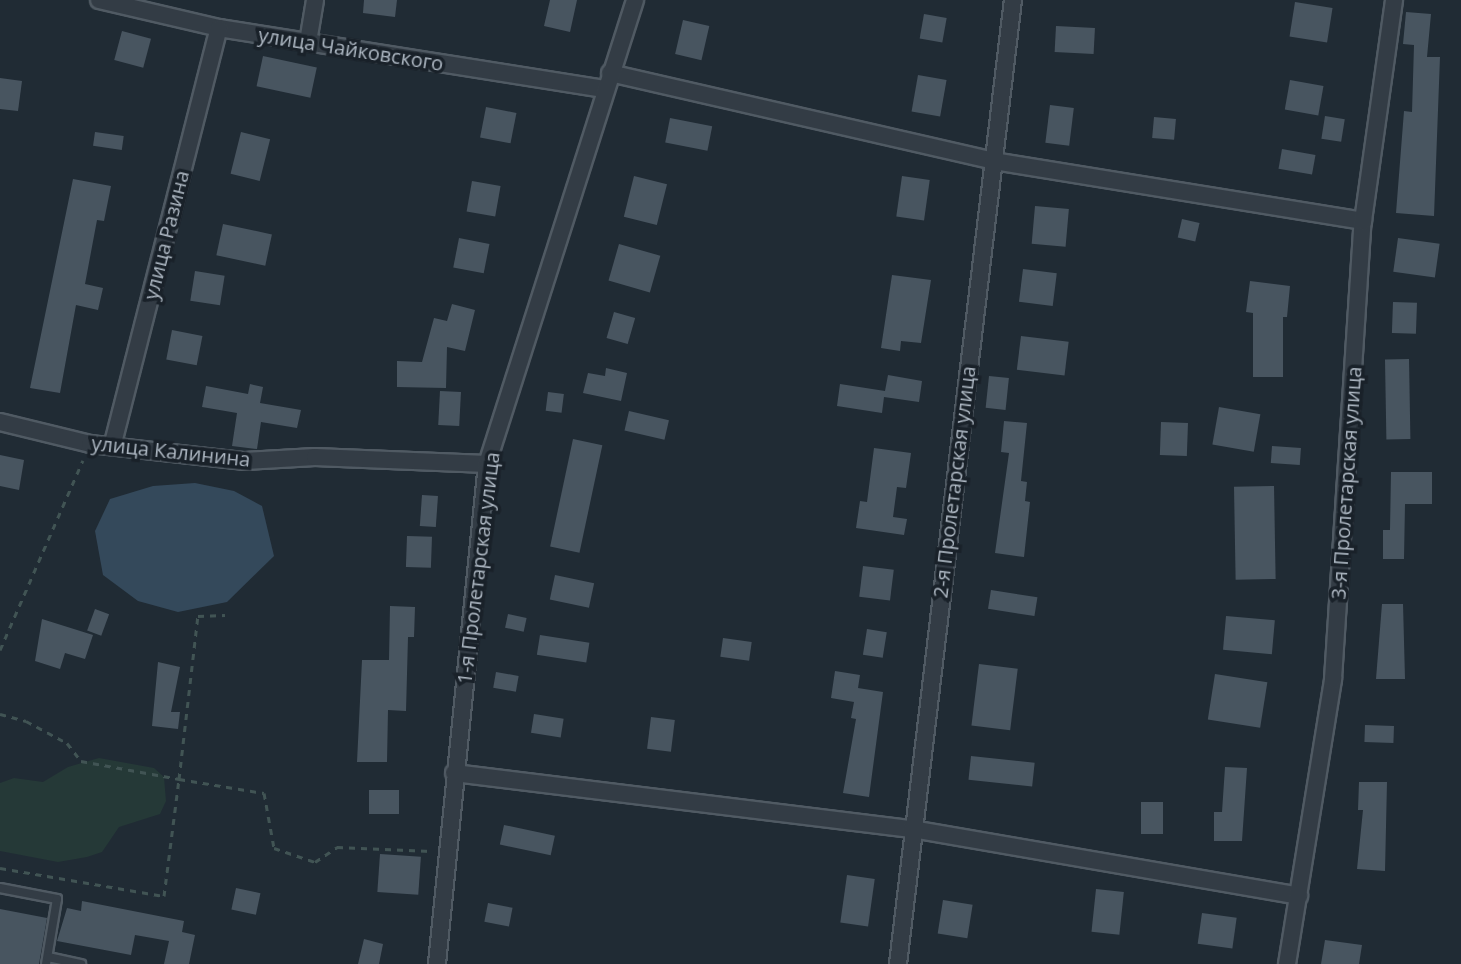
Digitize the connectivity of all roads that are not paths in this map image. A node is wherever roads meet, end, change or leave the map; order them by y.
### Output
1 (99, 0) edge
2 (315, 0) edge
3 (635, 0) edge
4 (1013, 0) edge
5 (1394, 0) edge
6 (219, 28) junction
7 (308, 42) junction
8 (607, 81) junction
9 (993, 161) junction
10 (1363, 221) junction
11 (0, 422) edge
12 (113, 443) junction
13 (487, 464) junction
14 (454, 773) junction
15 (912, 829) junction
16 (0, 888) edge
17 (1299, 896) junction
18 (47, 961) edge
19 (81, 964) edge
20 (437, 964) edge
21 (898, 964) edge
22 (1287, 964) edge

1 - 6 street, улица Чайковского
2 - 7 street
3 - 8 street, 1-я Пролетарская улица
4 - 9 street, 2-я Пролетарская улица
5 - 10 street, 3-я Пролетарская улица
6 - 7 street, улица Чайковского
6 - 12 street, улица Разина
7 - 8 street, улица Чайковского
8 - 9 street, улица Чайковского
8 - 13 street, 1-я Пролетарская улица
9 - 10 street, улица Чайковского
9 - 15 street, 2-я Пролетарская улица
10 - 17 street, 3-я Пролетарская улица
11 - 12 street, улица Калинина
12 - 13 street, улица Калинина
13 - 14 street, 1-я Пролетарская улица
14 - 15 street
14 - 20 street, 1-я Пролетарская улица
15 - 17 street
15 - 21 street, 2-я Пролетарская улица
16 - 18 lane
17 - 22 street, 3-я Пролетарская улица
18 - 19 lane

